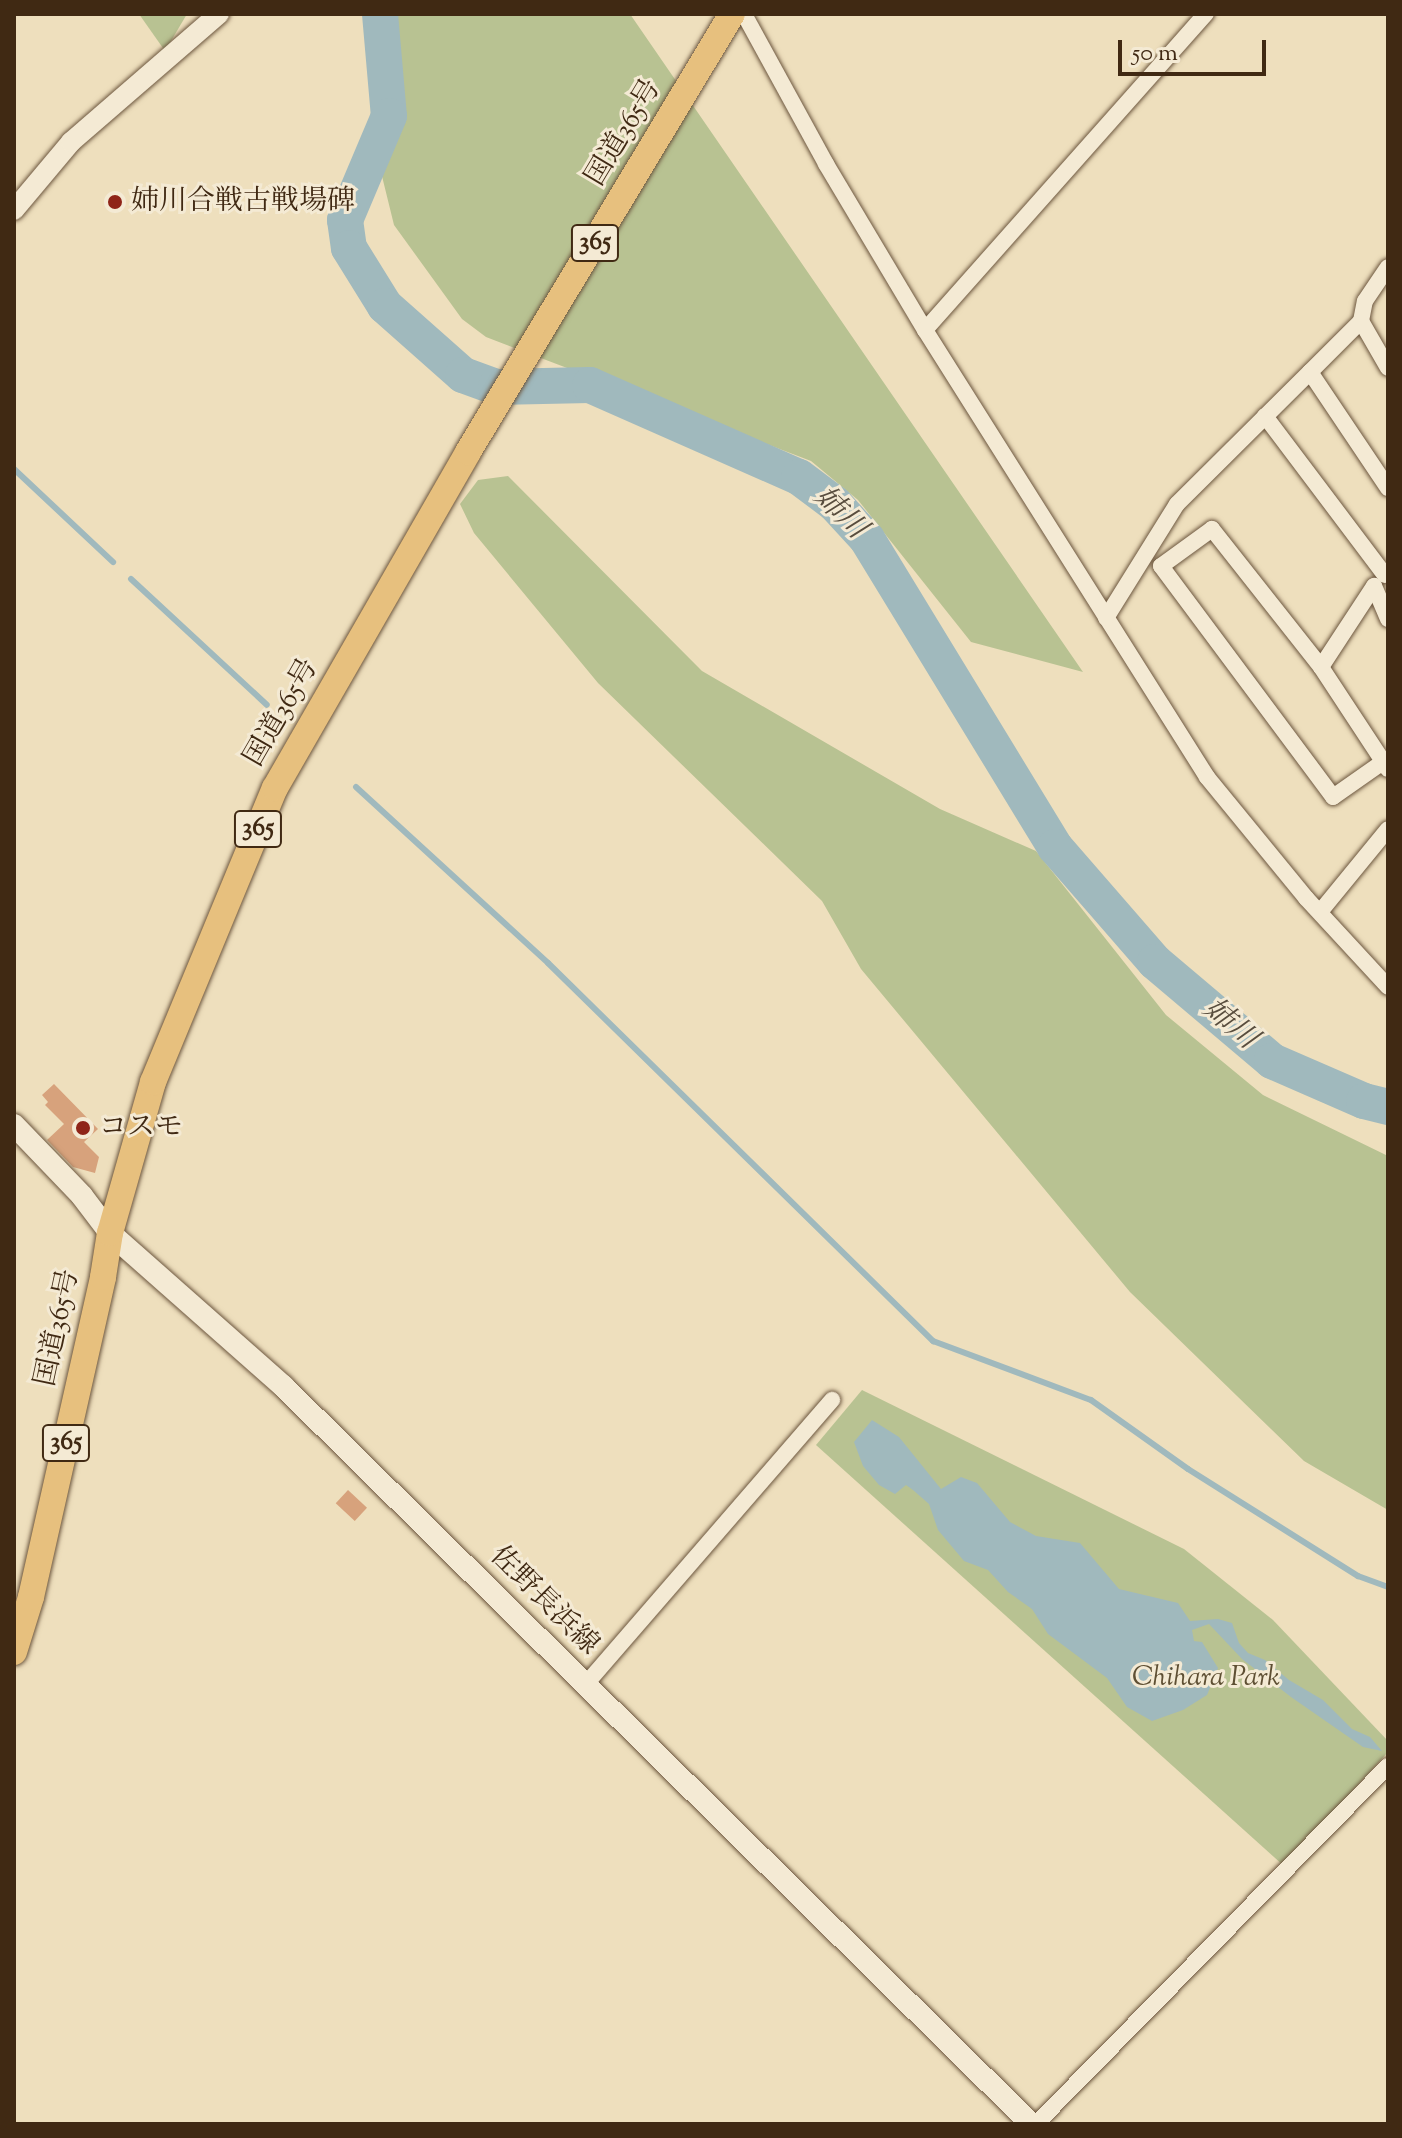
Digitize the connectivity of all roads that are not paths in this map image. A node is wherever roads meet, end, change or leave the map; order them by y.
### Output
1 (219, 14) edge
2 (744, 14) edge
3 (1206, 14) edge
4 (727, 24) edge
5 (14, 210) edge
6 (1388, 267) edge
7 (1361, 321) junction
8 (925, 330) junction
9 (1388, 368) edge
10 (1310, 372) junction
11 (1265, 416) junction
12 (1388, 488) edge
13 (1383, 577) edge
14 (1106, 618) junction
15 (1388, 619) edge
16 (1321, 667) junction
17 (1386, 766) edge
18 (1388, 829) edge
19 (1320, 912) junction
20 (1388, 987) edge
21 (14, 1125) edge
22 (110, 1233) junction
23 (832, 1400) dead end
24 (23, 1593) edge
25 (14, 1652) edge
26 (586, 1684) junction
27 (1388, 1766) edge
28 (1033, 2124) edge

1 - 5 street
2 - 8 street
3 - 8 street
4 - 22 highway, 国道365号 / 365
6 - 7 street
7 - 9 street
7 - 10 street
8 - 14 street
10 - 11 street
10 - 12 street
11 - 13 street
11 - 14 street
13 - 15 street
13 - 16 street
14 - 19 street
16 - 17 street
16 - 17 street
18 - 19 street
19 - 20 street
21 - 22 main road, 佐野長浜線
22 - 24 highway, 国道365号 / 365
22 - 26 main road, 佐野長浜線
23 - 26 street
24 - 25 highway, 国道365号 / 365
26 - 28 main road, 佐野長浜線
27 - 28 street

